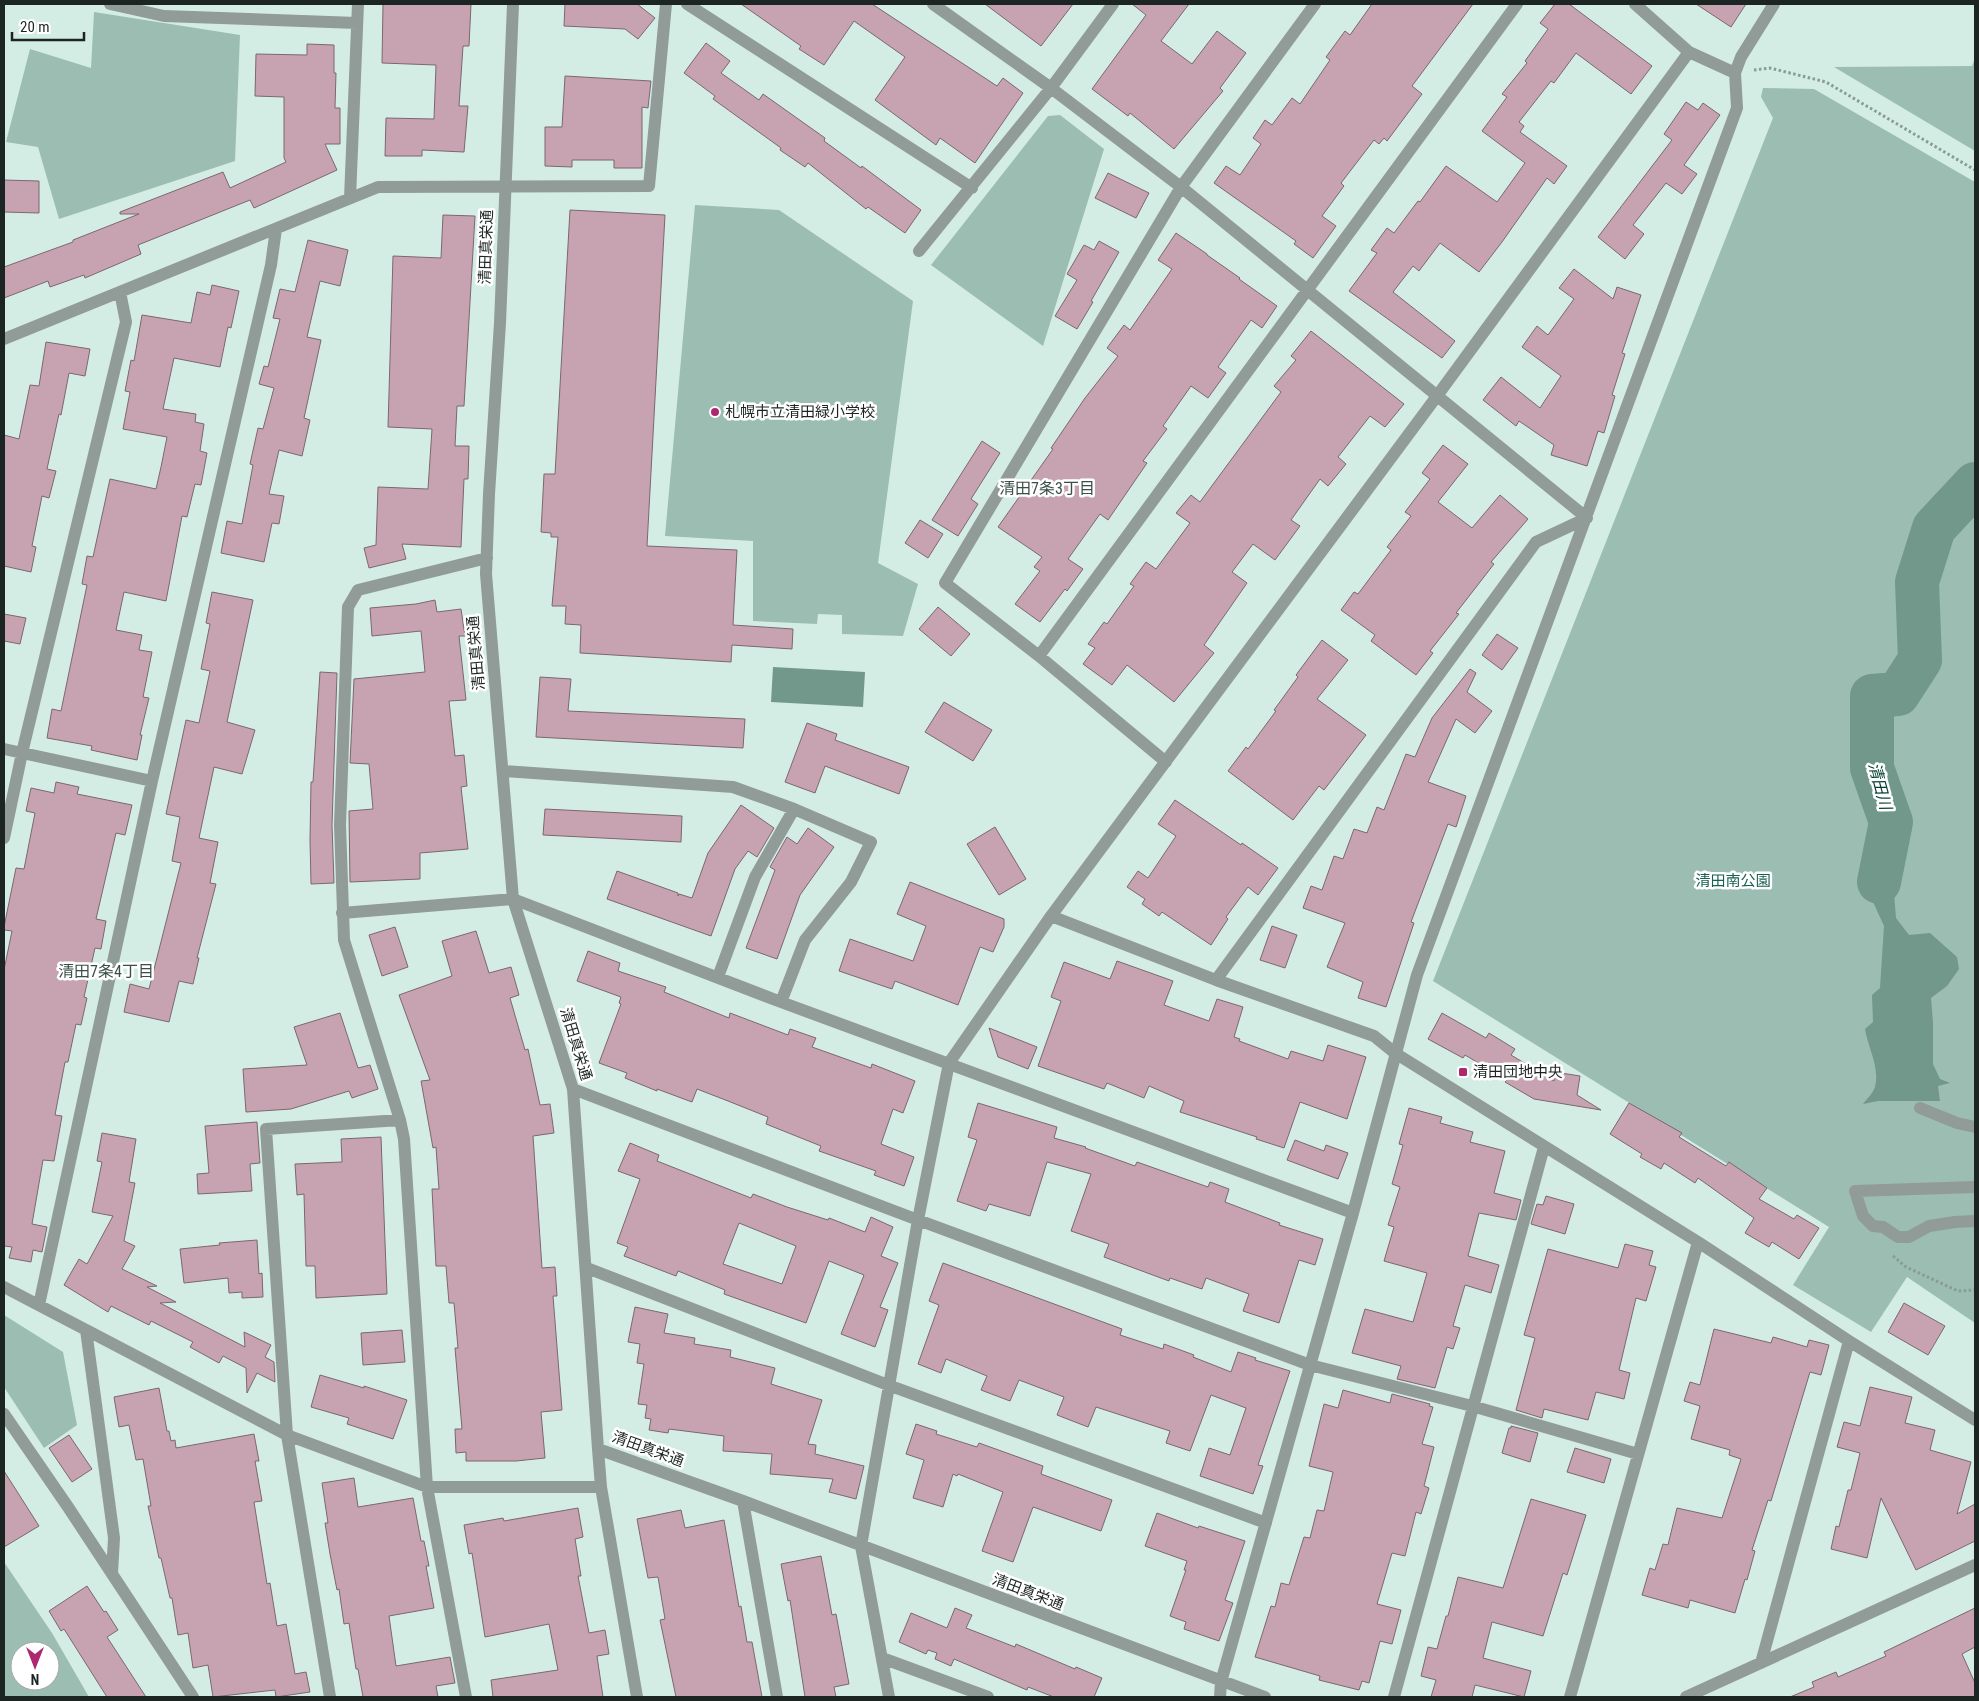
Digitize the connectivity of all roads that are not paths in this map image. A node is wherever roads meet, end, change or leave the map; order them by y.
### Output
1 (110, 4) edge
2 (358, 4) edge
3 (514, 4) edge
4 (666, 4) edge
5 (687, 4) edge
6 (933, 4) edge
7 (1113, 4) edge
8 (1315, 4) edge
9 (1517, 4) edge
10 (1635, 4) edge
11 (1774, 4) edge
12 (357, 24) junction
13 (1689, 52) junction
14 (1735, 74) junction
15 (1051, 88) junction
16 (504, 186) junction
17 (1180, 187) junction
18 (972, 188) junction
19 (350, 198) junction
20 (276, 229) junction
21 (919, 251) dead end
22 (1307, 290) junction
23 (120, 292) junction
24 (4, 339) edge
25 (1437, 396) junction
26 (1586, 518) junction
27 (487, 558) junction
28 (1039, 656) junction
29 (4, 749) edge
30 (22, 753) junction
31 (1166, 762) junction
32 (503, 771) junction
33 (152, 781) junction
34 (794, 809) junction
35 (4, 838) edge
36 (514, 898) junction
37 (342, 913) junction
38 (1051, 916) junction
39 (718, 977) junction
40 (1216, 980) junction
41 (781, 1002) junction
42 (1395, 1053) junction
43 (949, 1063) junction
44 (573, 1089) junction
45 (1920, 1108) dead end
46 (400, 1120) junction
47 (1975, 1127) edge
48 (1544, 1147) junction
49 (1975, 1187) edge
50 (1353, 1213) junction
51 (918, 1220) junction
52 (1975, 1221) edge
53 (1698, 1242) junction
54 (587, 1268) junction
55 (4, 1287) edge
56 (39, 1306) junction
57 (86, 1330) junction
58 (1849, 1341) junction
59 (1310, 1365) junction
60 (888, 1385) junction
61 (1472, 1406) junction
62 (4, 1414) edge
63 (1975, 1420) edge
64 (287, 1435) junction
65 (598, 1449) junction
66 (1638, 1454) junction
67 (427, 1487) junction
68 (601, 1487) junction
69 (743, 1501) junction
70 (1266, 1523) junction
71 (861, 1546) junction
72 (1975, 1565) edge
73 (112, 1573) junction
74 (882, 1658) junction
75 (1761, 1663) junction
76 (1221, 1682) junction
77 (193, 1697) edge
78 (330, 1697) edge
79 (466, 1697) edge
80 (637, 1697) edge
81 (777, 1697) edge
82 (889, 1697) edge
83 (988, 1697) edge
84 (1220, 1697) edge
85 (1265, 1697) edge
86 (1394, 1697) edge
87 (1570, 1697) edge
88 (1686, 1697) edge

1 - 12 street
2 - 12 street
3 - 16 street, 清田真栄通
4 - 16 street
5 - 18 street
6 - 15 street
7 - 15 street
8 - 17 street
9 - 22 street
10 - 13 street
11 - 14 street
12 - 19 street
13 - 14 street
13 - 25 street
14 - 26 street
15 - 17 street
15 - 18 street
16 - 19 street
16 - 27 street, 清田真栄通
17 - 22 street
17 - 28 street
18 - 21 street
19 - 20 street
20 - 23 street
20 - 33 street
22 - 25 street
22 - 28 street
23 - 24 street
23 - 30 street
25 - 26 street
25 - 31 street
26 - 40 street
26 - 42 street
27 - 32 street, 清田真栄通
27 - 37 street
28 - 31 street
29 - 30 street
30 - 33 street
30 - 35 street
31 - 38 street
32 - 34 street
32 - 36 street, 清田真栄通
33 - 56 street
34 - 39 street
34 - 41 street
36 - 37 street
36 - 39 street
36 - 44 street, 清田真栄通
37 - 46 street
38 - 40 street
38 - 43 street
39 - 41 street
40 - 42 street
41 - 43 street
42 - 48 street
42 - 50 street
43 - 50 street
43 - 51 street
44 - 51 street
44 - 54 street, 清田真栄通
45 - 47 street
46 - 64 street
46 - 67 street
48 - 53 street
48 - 61 street
49 - 52 street
50 - 59 street
51 - 59 street
51 - 60 street
53 - 58 street
53 - 66 street
54 - 60 street
54 - 65 street, 清田真栄通
55 - 56 street
56 - 57 street
57 - 64 street
57 - 73 street
58 - 63 street
58 - 75 street
59 - 61 street
59 - 70 street
60 - 70 street
60 - 71 street
61 - 66 street
61 - 86 street
62 - 73 street
64 - 67 street
64 - 78 street
65 - 68 street
65 - 69 street, 清田真栄通
66 - 87 street
67 - 68 street
67 - 79 street
68 - 80 street
69 - 71 street, 清田真栄通
69 - 81 street
70 - 76 street
71 - 74 street
71 - 76 street, 清田真栄通
72 - 75 street
73 - 77 street
74 - 82 street
74 - 83 street
75 - 88 street
76 - 84 street
76 - 85 street, 清田真栄通

